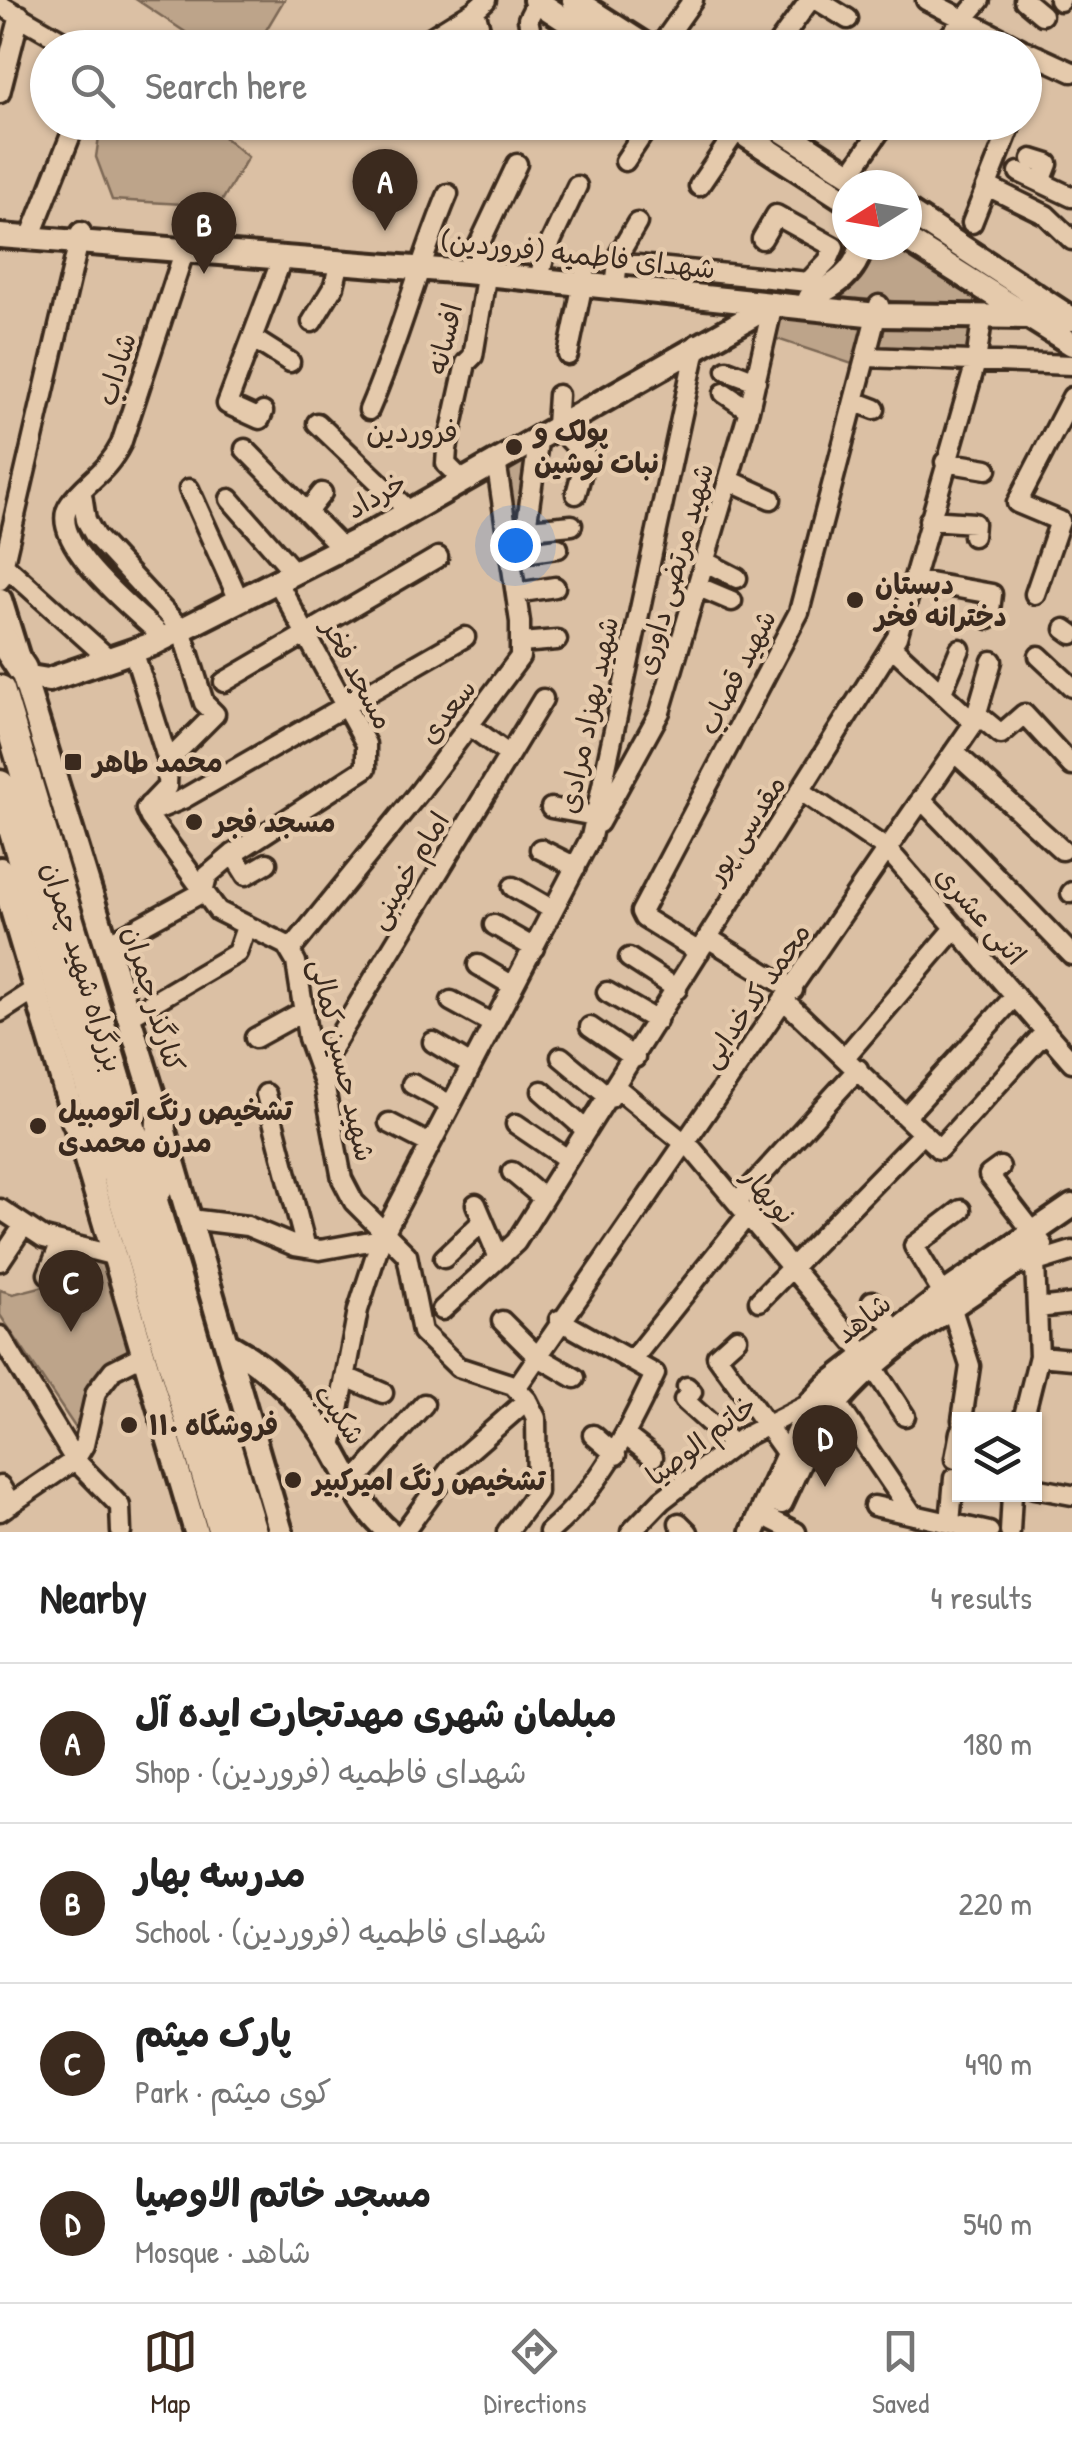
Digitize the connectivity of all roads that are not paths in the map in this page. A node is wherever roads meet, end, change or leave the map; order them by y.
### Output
1 (693, 0) edge
2 (813, 0) edge
3 (926, 0) edge
4 (980, 0) edge
5 (1024, 0) edge
6 (536, 1) edge
7 (581, 2) edge
8 (481, 5) edge
9 (0, 6) edge
10 (20, 14) junction
11 (1042, 15) dead end
12 (960, 18) junction
13 (848, 19) dead end
14 (46, 30) edge
15 (442, 30) edge
16 (483, 30) edge
17 (530, 30) edge
18 (580, 30) edge
19 (622, 30) edge
20 (672, 30) edge
21 (789, 30) edge
22 (952, 30) edge
23 (983, 30) edge
24 (1042, 57) edge
25 (1070, 68) edge
26 (0, 92) edge
27 (69, 140) edge
28 (639, 140) edge
29 (724, 140) edge
30 (753, 140) edge
31 (797, 140) edge
32 (877, 140) edge
33 (1005, 140) edge
34 (625, 162) dead end
35 (517, 164) dead end
36 (1026, 165) dead end
37 (843, 170) edge
38 (863, 170) edge
39 (577, 186) dead end
40 (699, 186) dead end
41 (987, 186) junction
42 (832, 191) edge
43 (448, 194) dead end
44 (1072, 197) edge
45 (922, 221) edge
46 (637, 223) dead end
47 (972, 223) dead end
48 (0, 226) edge
49 (31, 233) junction
50 (0, 236) edge
51 (80, 237) junction
52 (762, 239) dead end
53 (1072, 240) edge
54 (185, 249) junction
55 (922, 249) edge
56 (283, 256) junction
57 (857, 260) edge
58 (340, 261) junction
59 (419, 264) junction
60 (477, 268) junction
61 (540, 274) junction
62 (617, 275) junction
63 (584, 278) junction
64 (810, 298) junction
65 (1004, 301) junction
66 (774, 304) junction
67 (878, 310) junction
68 (1030, 317) junction
69 (1072, 319) edge
70 (982, 320) junction
71 (312, 322) dead end
72 (252, 338) junction
73 (697, 344) junction
74 (1072, 344) edge
75 (568, 354) dead end
76 (867, 357) junction
77 (290, 362) dead end
78 (976, 362) junction
79 (1072, 364) edge
80 (726, 370) dead end
81 (756, 381) junction
82 (724, 394) dead end
83 (558, 396) dead end
84 (1072, 397) edge
85 (854, 400) junction
86 (369, 410) dead end
87 (750, 410) junction
88 (875, 410) dead end
89 (263, 412) dead end
90 (317, 423) dead end
91 (548, 430) junction
92 (245, 450) dead end
93 (496, 460) junction
94 (944, 462) junction
95 (987, 470) dead end
96 (462, 480) junction
97 (728, 480) junction
98 (189, 489) dead end
99 (82, 494) junction
100 (322, 494) dead end
101 (576, 494) dead end
102 (230, 499) dead end
103 (771, 499) dead end
104 (409, 511) junction
105 (307, 512) junction
106 (929, 520) junction
107 (572, 525) dead end
108 (526, 529) junction
109 (506, 530) junction
110 (973, 536) dead end
111 (342, 548) junction
112 (558, 548) dead end
113 (510, 555) junction
114 (438, 558) dead end
115 (706, 562) junction
116 (1, 568) edge
117 (286, 577) junction
118 (738, 578) dead end
119 (912, 580) junction
120 (555, 586) dead end
121 (698, 587) junction
122 (516, 593) junction
123 (1035, 594) dead end
124 (0, 600) edge
125 (240, 600) junction
126 (732, 601) dead end
127 (989, 618) dead end
128 (173, 634) junction
129 (306, 634) junction
130 (0, 636) edge
131 (464, 636) dead end
132 (521, 643) junction
133 (552, 646) dead end
134 (892, 647) junction
135 (960, 649) dead end
136 (133, 650) junction
137 (1039, 656) dead end
138 (108, 658) junction
139 (992, 660) dead end
140 (15, 678) edge
141 (48, 680) junction
142 (224, 682) dead end
143 (1072, 687) edge
144 (942, 692) junction
145 (542, 698) dead end
146 (344, 704) junction
147 (34, 710) junction
148 (975, 718) junction
149 (470, 726) junction
150 (1063, 742) edge
151 (954, 752) junction
152 (509, 755) junction
153 (168, 760) junction
154 (1072, 766) edge
155 (0, 785) edge
156 (801, 791) junction
157 (921, 799) junction
158 (149, 804) junction
159 (551, 808) dead end
160 (595, 816) junction
161 (592, 836) junction
162 (540, 850) dead end
163 (888, 850) junction
164 (1062, 850) dead end
165 (234, 854) junction
166 (267, 863) dead end
167 (576, 867) junction
168 (0, 869) edge
169 (514, 887) dead end
170 (203, 892) junction
171 (553, 910) junction
172 (246, 926) junction
173 (494, 926) dead end
174 (956, 927) junction
175 (106, 945) junction
176 (703, 945) junction
177 (534, 948) junction
178 (290, 952) junction
179 (1072, 956) edge
180 (629, 958) dead end
181 (478, 965) dead end
182 (513, 986) junction
183 (37, 988) junction
184 (676, 989) junction
185 (607, 992) dead end
186 (789, 996) junction
187 (1016, 996) junction
188 (451, 1002) dead end
189 (0, 1012) edge
190 (302, 1012) junction
191 (128, 1017) junction
192 (658, 1020) junction
193 (493, 1024) junction
194 (590, 1027) dead end
195 (1046, 1031) junction
196 (255, 1038) dead end
197 (433, 1042) dead end
198 (562, 1057) dead end
199 (635, 1058) junction
200 (1072, 1062) edge
201 (852, 1063) junction
202 (471, 1064) junction
203 (318, 1069) junction
204 (412, 1084) dead end
205 (542, 1091) dead end
206 (614, 1093) junction
207 (266, 1094) dead end
208 (450, 1104) junction
209 (906, 1116) junction
210 (76, 1120) junction
211 (161, 1121) junction
212 (389, 1122) dead end
213 (516, 1124) dead end
214 (586, 1130) junction
215 (923, 1133) junction
216 (428, 1143) junction
217 (686, 1144) junction
218 (566, 1158) junction
219 (1000, 1166) dead end
220 (512, 1172) dead end
221 (542, 1198) junction
222 (124, 1199) junction
223 (1072, 1206) edge
224 (744, 1207) junction
225 (0, 1209) edge
226 (961, 1210) dead end
227 (156, 1211) junction
228 (190, 1219) junction
229 (1072, 1224) edge
230 (24, 1225) junction
231 (382, 1236) junction
232 (61, 1242) junction
233 (1038, 1247) junction
234 (306, 1248) junction
235 (1072, 1250) edge
236 (116, 1256) junction
237 (444, 1258) dead end
238 (499, 1258) junction
239 (0, 1261) edge
240 (792, 1264) junction
241 (48, 1274) dead end
242 (872, 1301) dead end
243 (759, 1302) dead end
244 (948, 1302) junction
245 (1072, 1304) edge
246 (1038, 1308) junction
247 (442, 1310) dead end
248 (559, 1320) junction
249 (502, 1322) dead end
250 (895, 1330) junction
251 (0, 1336) edge
252 (737, 1338) dead end
253 (227, 1344) junction
254 (145, 1354) junction
255 (536, 1356) junction
256 (1072, 1359) edge
257 (632, 1360) junction
258 (869, 1360) junction
259 (1030, 1364) junction
260 (346, 1377) junction
261 (575, 1378) dead end
262 (687, 1387) dead end
263 (519, 1391) junction
264 (382, 1393) dead end
265 (811, 1403) junction
266 (837, 1403) junction
267 (424, 1404) dead end
268 (963, 1412) edge
269 (1024, 1412) edge
270 (905, 1416) dead end
271 (767, 1423) junction
272 (593, 1435) dead end
273 (626, 1435) junction
274 (734, 1445) junction
275 (332, 1447) junction
276 (786, 1454) junction
277 (616, 1455) junction
278 (653, 1457) dead end
279 (75, 1460) junction
280 (0, 1486) edge
281 (350, 1486) junction
282 (1042, 1489) edge
283 (1072, 1494) edge
284 (959, 1502) edge
285 (1012, 1502) edge
286 (874, 1506) dead end
287 (6, 1508) edge
288 (913, 1515) junction
289 (960, 1527) edge
290 (764, 1528) edge
291 (121, 1532) edge
292 (196, 1532) edge
293 (223, 1532) edge
294 (252, 1532) edge
295 (281, 1532) edge
296 (390, 1532) edge
297 (404, 1532) edge
298 (507, 1532) edge
299 (549, 1532) edge
300 (631, 1532) edge
301 (796, 1532) edge
302 (989, 1532) edge
303 (1010, 1532) edge

1 - 20 street
2 - 13 street
2 - 21 street
3 - 12 street
4 - 12 street
5 - 11 street
6 - 17 street
6 - 18 main road
7 - 19 main road
8 - 15 street
8 - 16 street
9 - 10 street
10 - 14 street
10 - 26 street
12 - 22 street
12 - 23 street
24 - 25 street
27 - 49 street
28 - 34 street
29 - 40 street
30 - 42 main road
31 - 37 main road
32 - 38 street
33 - 41 street
35 - 60 street, افسانه
36 - 44 street
39 - 61 street
41 - 47 street
41 - 53 street
43 - 59 street
45 - 69 main road
46 - 62 street
48 - 49 main road, شهدای فاطمیه (فروردین)
49 - 50 main road, شهدای فاطمیه (فروردین)
49 - 51 main road, شهدای فاطمیه (فروردین)
51 - 54 main road, شهدای فاطمیه (فروردین)
51 - 59 main road, شهدای فاطمیه (فروردین)
51 - 116 street
52 - 62 street
54 - 56 main road, شهدای فاطمیه (فروردین)
54 - 99 street, شاداب
55 - 65 main road
56 - 58 main road, شهدای فاطمیه (فروردین)
56 - 72 street
57 - 64 main road
58 - 59 main road, شهدای فاطمیه (فروردین)
58 - 71 street
59 - 60 main road, شهدای فاطمیه (فروردین)
59 - 86 street
60 - 61 main road, شهدای فاطمیه (فروردین)
60 - 96 street, افسانه
61 - 63 main road, شهدای فاطمیه (فروردین)
62 - 63 main road, شهدای فاطمیه (فروردین)
62 - 64 main road, شهدای فاطمیه (فروردین)
62 - 66 main road, شهدای فاطمیه (فروردین)
63 - 75 street
64 - 67 main road, شهدای فاطمیه (فروردین)
65 - 67 main road, شهدای فاطمیه (فروردین)
65 - 68 main road
66 - 67 main road, شهدای فاطمیه (فروردین)
66 - 73 main road, خرداد
66 - 81 street, شهید مرتضی داوری
67 - 70 main road, شهدای فاطمیه (فروردین)
67 - 76 street, شهید قصاب
68 - 70 main road, شهدای فاطمیه (فروردین)
68 - 74 main road
70 - 78 street, مقدسی پور
72 - 77 street
72 - 89 street
73 - 91 main road, خرداد
73 - 160 street, شهید بهزاد مرادی
76 - 78 street
76 - 85 street, شهید قصاب
78 - 79 street
78 - 94 street, مقدسی پور
80 - 81 street
81 - 87 street, شهید مرتضی داوری
82 - 87 street
83 - 91 street
84 - 123 street
85 - 88 street
85 - 176 street, شهید قصاب
87 - 97 street, شهید مرتضی داوری
90 - 104 street
91 - 93 main road, خرداد
91 - 101 street
91 - 108 street
92 - 105 street
93 - 96 main road, خرداد
93 - 109 street
94 - 95 street
94 - 106 street, مقدسی پور
96 - 104 main road, خرداد
97 - 103 street
97 - 115 street, شهید مرتضی داوری
98 - 125 street
99 - 128 street
99 - 128 street, شاداب
100 - 105 street
102 - 117 street, مسجد فخر
104 - 111 main road, خرداد
105 - 111 street
106 - 110 street
106 - 119 street, مقدسی پور
107 - 108 street
108 - 109 street
109 - 113 street
111 - 117 main road, خرداد
112 - 113 street
113 - 122 street
114 - 129 street
115 - 118 street
115 - 121 street, شهید مرتضی داوری
116 - 138 street
117 - 125 main road, خرداد
117 - 129 street, مسجد فخر
119 - 127 street
119 - 134 street, مقدسی پور
120 - 122 street
121 - 126 street
121 - 161 street, شهید مرتضی داوری
122 - 132 street
124 - 140 main road, کنارگذر چمران
125 - 128 main road, خرداد
128 - 136 main road, خرداد
128 - 153 street
129 - 142 street
129 - 146 street, مسجد فخر
130 - 140 highway, بزرگراه شهید چمران
131 - 146 street
132 - 133 street
132 - 149 street, سعدی
134 - 144 street
134 - 156 street, مقدسی پور
135 - 144 street
136 - 138 main road, خرداد
136 - 153 street
137 - 143 street
138 - 141 main road, خرداد
139 - 148 street, محمد کدخدایی
140 - 141 main road
140 - 147 main road, کنارگذر چمران
140 - 227 highway, بزرگراه شهید چمران
141 - 147 main road
144 - 148 street
145 - 152 street, امام خمینی
146 - 158 street
146 - 165 street, مسجد فخر
147 - 175 main road, کنارگذر چمران
148 - 150 street
148 - 151 street, محمد کدخدایی
149 - 152 street
149 - 178 street, سعدی
150 - 154 street
151 - 157 street, محمد کدخدایی
151 - 164 street
152 - 203 street, امام خمینی
153 - 158 street
155 - 222 highway, بزرگراه شهید چمران
156 - 163 street, اثنی عشری
156 - 176 street, مقدسی پور
157 - 163 street, محمد کدخدایی
157 - 179 street
158 - 170 street, شهید حسین کمالی
159 - 160 street
160 - 161 street, شهید بهزاد مرادی
161 - 167 street, شهید بهزاد مرادی
162 - 167 street
163 - 174 street, اثنی عشری
163 - 186 street, محمد کدخدایی
165 - 166 street
165 - 170 street, مسجد فخر
167 - 171 street, شهید بهزاد مرادی
168 - 183 main road
169 - 171 street
170 - 172 street, شهید حسین کمالی
170 - 175 street
171 - 177 street, شهید بهزاد مرادی
172 - 178 street, شهید حسین کمالی
172 - 191 street
173 - 177 street
174 - 187 street, اثنی عشری
174 - 201 street
175 - 191 main road, کنارگذر چمران
176 - 184 street, مقدسی پور
176 - 186 street
177 - 182 street, شهید بهزاد مرادی
178 - 190 street, شهید حسین کمالی
180 - 184 street
181 - 182 street
182 - 193 street, شهید بهزاد مرادی
183 - 189 street
183 - 210 main road
184 - 192 street, مقدسی پور
185 - 192 street
186 - 201 street
186 - 217 street, محمد کدخدایی
187 - 195 street, اثنی عشری
187 - 209 street
188 - 193 street
190 - 196 street
190 - 203 street, شهید حسین کمالی
191 - 211 main road, کنارگذر چمران
192 - 199 street, مقدسی پور
193 - 202 street, شهید بهزاد مرادی
194 - 199 street
195 - 200 street, اثنی عشری
195 - 215 street
197 - 202 street
198 - 206 street, نوبهار
199 - 206 street, مقدسی پور
201 - 209 street
201 - 224 street
202 - 208 street, شهید بهزاد مرادی
203 - 231 street, شهید حسین کمالی
204 - 208 street
205 - 214 street
206 - 214 street, مقدسی پور
206 - 217 street, نوبهار
207 - 234 street
208 - 216 street, شهید بهزاد مرادی
209 - 215 street
210 - 222 highway
210 - 236 main road
211 - 227 highway
211 - 228 main road, کنارگذر چمران
212 - 216 street
213 - 218 street
214 - 218 street, مقدسی پور
215 - 240 street
216 - 231 street, شهید بهزاد مرادی
217 - 224 street, نوبهار
217 - 248 street, محمد کدخدایی
218 - 221 street, مقدسی پور
219 - 233 street
220 - 221 street
221 - 238 street, مقدسی پور
222 - 293 highway, بزرگراه شهید چمران
223 - 233 main road, شاهد
224 - 240 street, نوبهار
224 - 257 street
225 - 230 street
226 - 244 street
227 - 294 highway, بزرگراه شهید چمران
228 - 234 street
228 - 253 main road, کنارگذر چمران
229 - 233 main road, شاهد
230 - 232 street
230 - 239 street
231 - 234 street
231 - 260 street, شهید بهزاد مرادی
231 - 263 street, شهید حسین کمالی
232 - 236 street
232 - 241 street
233 - 235 street
233 - 244 main road, شاهد
233 - 244 main road, شاهد
233 - 246 street
236 - 254 main road
237 - 238 street
238 - 247 street, مقدسی پور
240 - 243 street
240 - 258 street, نوبهار
242 - 250 street
244 - 250 main road, شاهد
244 - 258 main road, شاهد
244 - 268 street
245 - 246 street
246 - 259 street
248 - 255 street, محمد کدخدایی
248 - 257 street
249 - 255 street
250 - 258 main road, شاهد
251 - 279 street
252 - 271 street
253 - 275 main road, شکیب
253 - 295 main road, کنارگذر چمران
254 - 279 street
254 - 292 main road
255 - 261 street
255 - 263 street, محمد کدخدایی
256 - 259 street
257 - 273 street
258 - 265 main road, شاهد
258 - 266 main road, شاهد
258 - 270 street, نوبهار
259 - 269 street
260 - 264 street
260 - 275 street, شهید بهزاد مرادی
262 - 274 street
263 - 297 street, محمد کدخدایی
263 - 298 street
265 - 271 street, خاتم الوصیا
265 - 276 main road, شاهد
266 - 288 street
266 - 290 main road, شاهد
267 - 281 street
271 - 274 street, خاتم الوصیا
271 - 276 street
272 - 277 street
273 - 277 street
273 - 278 street
274 - 300 street, خاتم الوصیا
275 - 281 main road, شکیب
276 - 290 main road, شاهد
277 - 299 street
279 - 287 street
279 - 291 street
280 - 287 street
281 - 296 main road, شکیب
282 - 283 street
284 - 289 street
285 - 303 street
286 - 288 street
288 - 289 street
289 - 302 street
290 - 301 street

